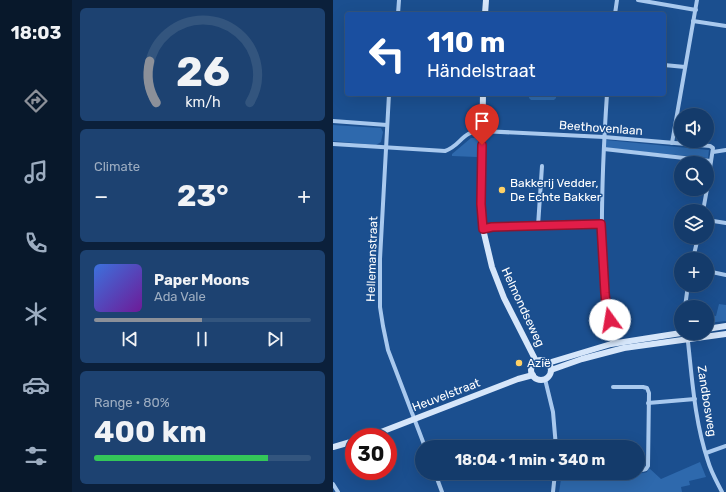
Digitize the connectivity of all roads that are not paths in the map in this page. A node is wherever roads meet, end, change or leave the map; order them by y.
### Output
1 (399, 0) edge
2 (486, 0) edge
3 (617, 0) edge
4 (638, 0) edge
5 (697, 0) edge
6 (696, 10) junction
7 (398, 12) edge
8 (485, 12) edge
9 (615, 12) edge
10 (693, 21) junction
11 (726, 26) edge
12 (666, 65) edge
13 (685, 67) junction
14 (389, 96) edge
15 (483, 96) edge
16 (607, 96) edge
17 (333, 121) edge
18 (387, 125) junction
19 (482, 131) junction
20 (604, 137) junction
21 (672, 143) junction
22 (333, 144) edge
23 (387, 147) junction
24 (604, 149) junction
25 (726, 150) edge
26 (713, 152) junction
27 (712, 156) edge
28 (674, 157) edge
29 (542, 166) dead end
30 (714, 221) edge
31 (726, 223) edge
32 (601, 224) junction
33 (538, 226) junction
34 (483, 229) junction
35 (714, 272) edge
36 (726, 275) edge
37 (610, 320) dead end
38 (726, 326) edge
39 (714, 328) edge
40 (674, 334) edge
41 (726, 334) edge
42 (714, 335) edge
43 (674, 338) edge
44 (688, 340) edge
45 (536, 361) junction
46 (548, 363) junction
47 (551, 370) junction
48 (533, 375) junction
49 (545, 379) junction
50 (613, 387) dead end
51 (695, 399) junction
52 (648, 403) junction
53 (414, 419) junction
54 (391, 428) edge
55 (422, 440) edge
56 (555, 440) edge
57 (345, 444) edge
58 (726, 446) edge
59 (333, 447) edge
60 (706, 453) junction
61 (645, 469) edge
62 (438, 480) edge
63 (554, 480) edge
64 (333, 484) edge
65 (338, 492) edge
66 (442, 492) edge
67 (553, 492) edge
68 (722, 492) edge

1 - 7 street
2 - 8 street
3 - 9 street
4 - 6 street
5 - 6 street
6 - 10 street
10 - 11 street
10 - 13 street
12 - 13 street
13 - 21 street
14 - 18 street, Hellemanstraat
15 - 19 street, Helmondseweg
16 - 20 street
17 - 18 street
18 - 23 street, Hellemanstraat
19 - 20 street, Beethovenlaan
19 - 23 street, Beethovenlaan
19 - 34 street, Helmondseweg
20 - 21 street, Beethovenlaan
20 - 24 street
21 - 26 street, Beethovenlaan
22 - 23 street, Beethovenlaan
23 - 53 street, Hellemanstraat
24 - 28 street, Beethovenlaan
24 - 32 street
25 - 26 street
26 - 27 street
29 - 33 street
30 - 31 street
32 - 33 street
32 - 37 street
33 - 34 street
34 - 45 street, Helmondseweg
35 - 36 street
38 - 39 street
40 - 46 street
41 - 42 street
43 - 47 street
44 - 51 street, Zandbosweg
45 - 46 street
45 - 48 street
46 - 47 street
47 - 49 street
48 - 49 street
48 - 53 street, Heuvelstraat
49 - 56 street
50 - 52 street
51 - 52 street
51 - 60 street, Zandbosweg
52 - 61 street
53 - 54 street, Heuvelstraat
53 - 55 street, Hellemanstraat
57 - 59 street
58 - 60 street
60 - 68 street, Zandbosweg
62 - 66 street
63 - 67 street
64 - 65 street

